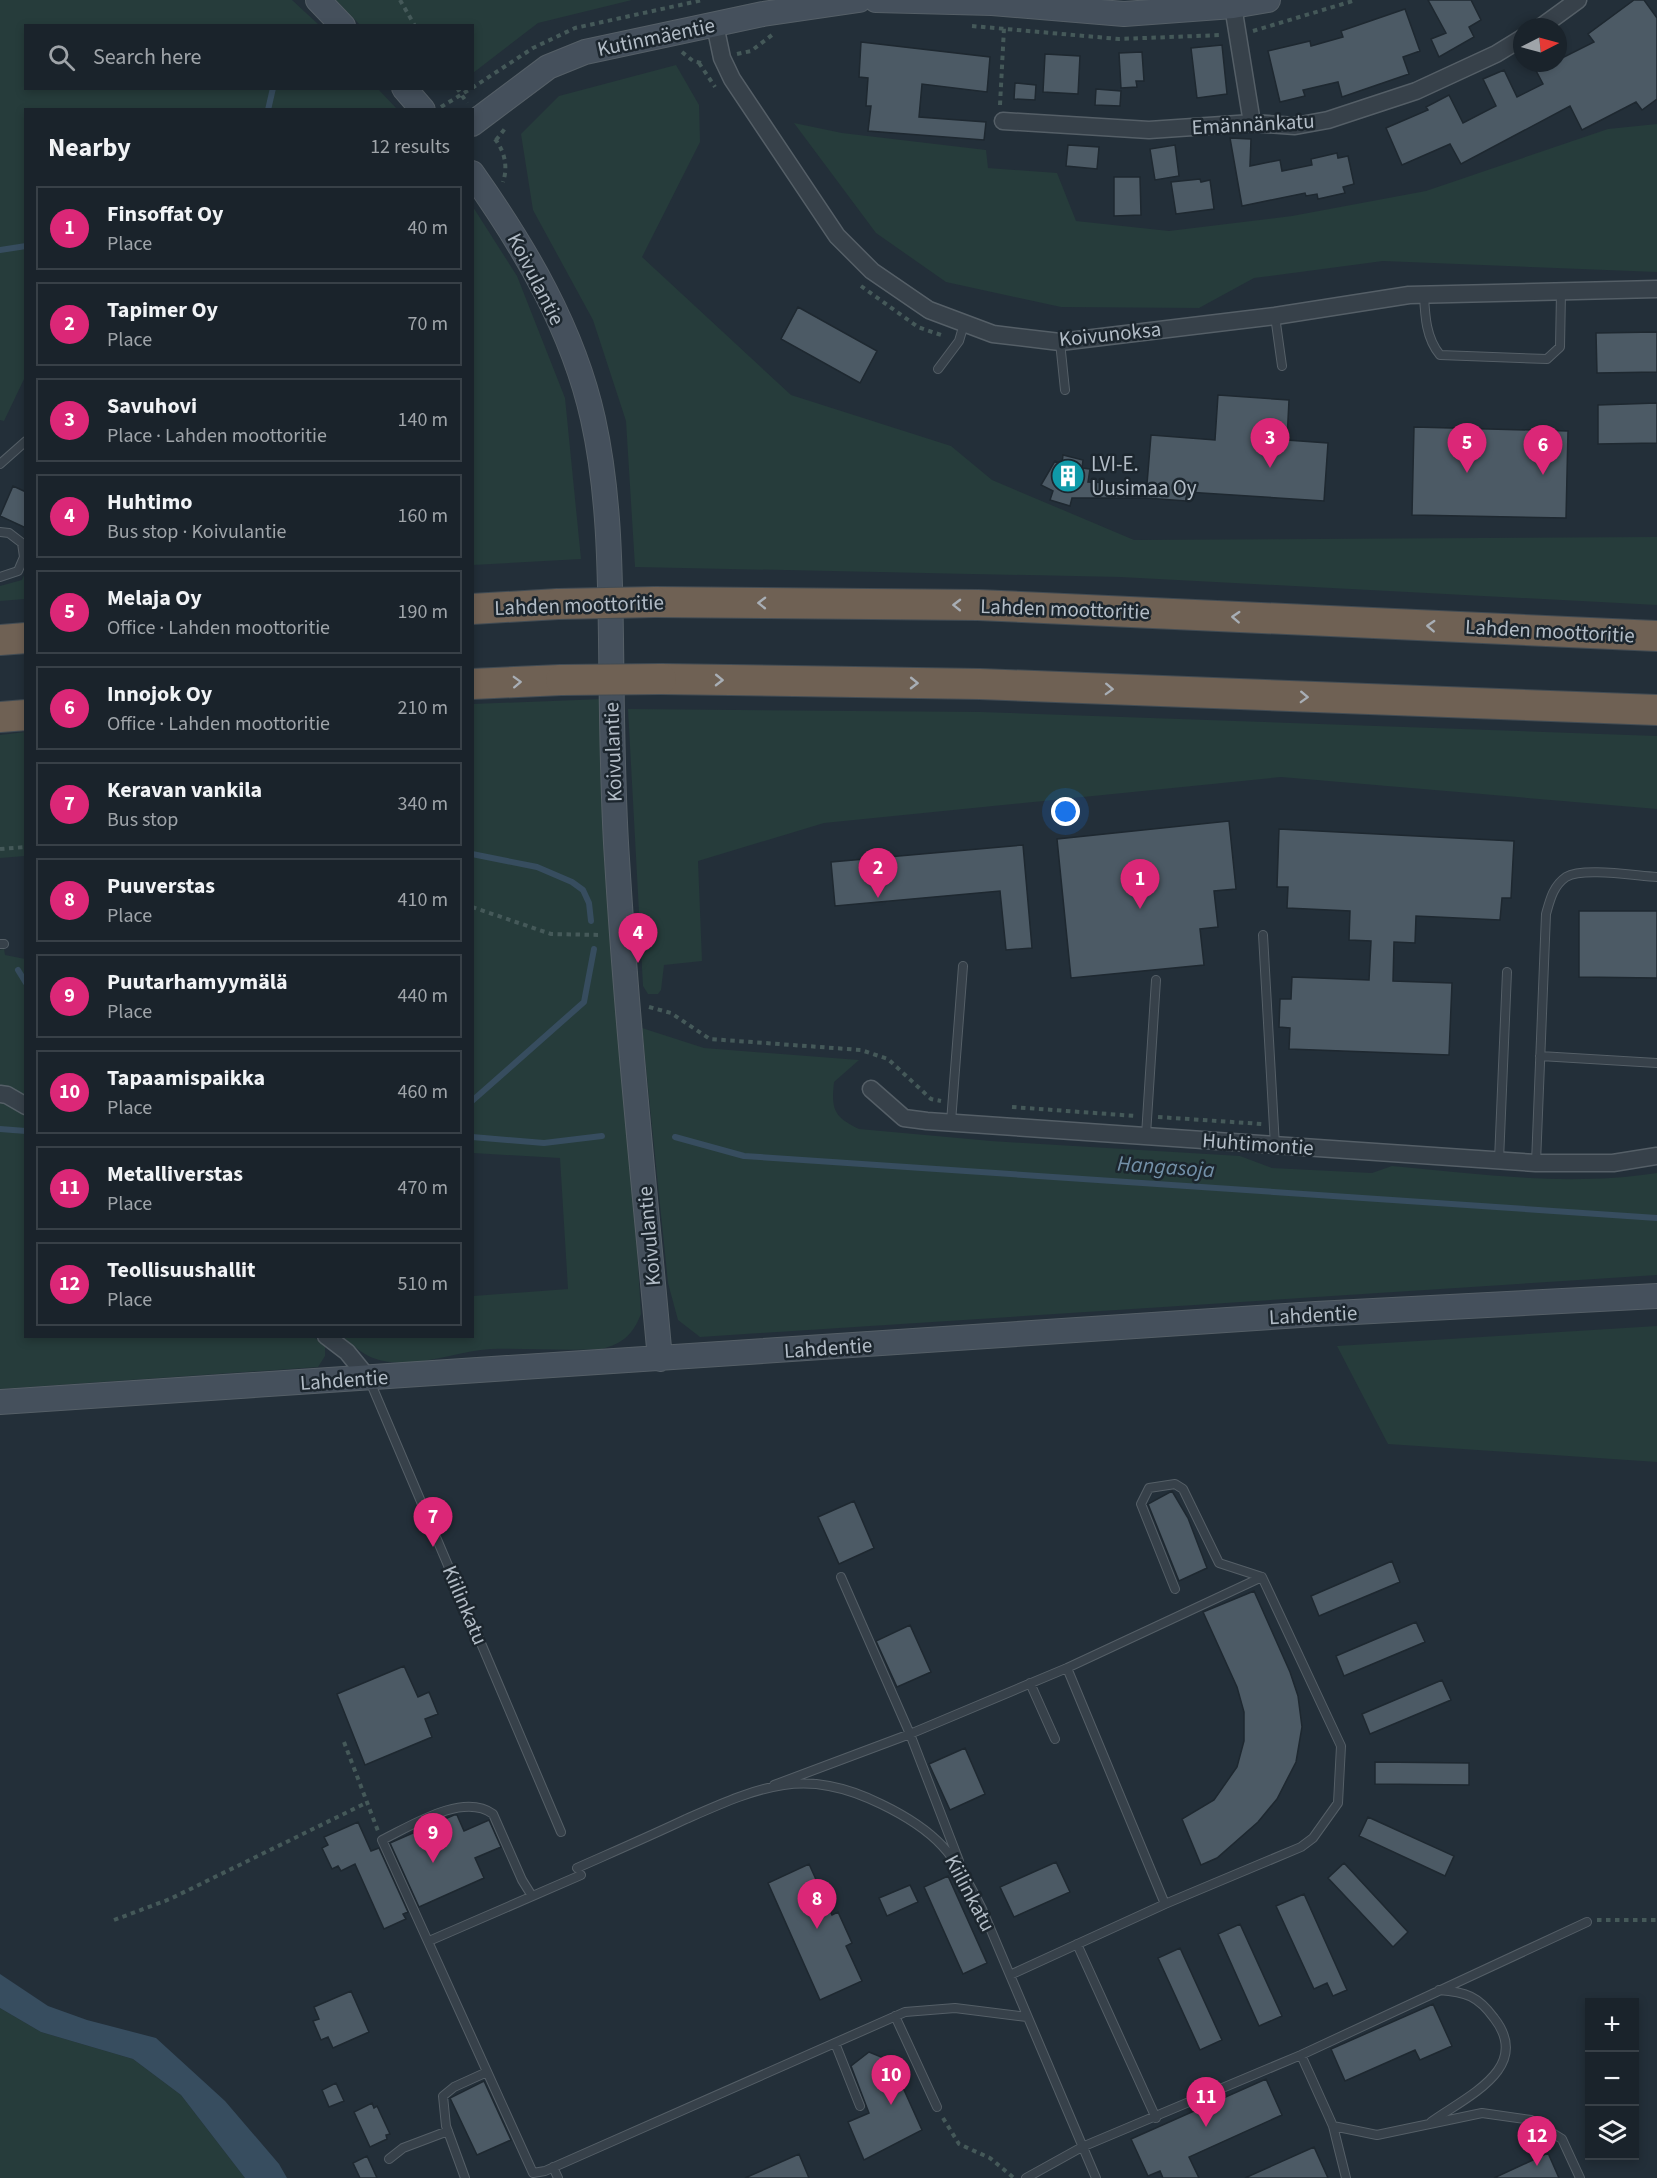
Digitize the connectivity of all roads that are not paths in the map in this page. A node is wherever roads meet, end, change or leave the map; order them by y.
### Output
1 (318, 0) edge
2 (860, 0) edge
3 (876, 0) edge
4 (1268, 0) edge
5 (1578, 0) edge
6 (1233, 6) junction
7 (1553, 18) edge
8 (341, 24) edge
9 (715, 26) junction
10 (1513, 44) edge
11 (406, 90) edge
12 (421, 108) edge
13 (474, 117) edge
14 (1003, 121) road end
15 (1252, 123) junction
16 (474, 176) edge
17 (1657, 290) edge
18 (1561, 292) junction
19 (1424, 294) junction
20 (1275, 316) junction
21 (964, 324) junction
22 (1060, 342) junction
23 (1282, 366) dead end
24 (938, 369) dead end
25 (1065, 390) dead end
26 (24, 443) edge
27 (0, 464) edge
28 (0, 532) edge
29 (0, 578) edge
30 (474, 609) edge
31 (1657, 636) edge
32 (24, 638) edge
33 (0, 640) edge
34 (474, 684) edge
35 (1657, 710) edge
36 (24, 715) edge
37 (0, 717) edge
38 (1657, 877) edge
39 (1263, 935) dead end
40 (963, 966) dead end
41 (1507, 972) dead end
42 (1156, 980) dead end
43 (1540, 1056) junction
44 (1657, 1063) edge
45 (871, 1089) dead end
46 (0, 1094) edge
47 (24, 1105) edge
48 (951, 1122) junction
49 (1146, 1135) junction
50 (1275, 1146) junction
51 (1657, 1156) edge
52 (1499, 1160) junction
53 (1536, 1163) junction
54 (1657, 1296) edge
55 (329, 1338) edge
56 (660, 1359) junction
57 (369, 1379) junction
58 (0, 1402) edge
59 (1262, 1577) junction
60 (841, 1578) dead end
61 (1175, 1589) dead end
62 (1067, 1668) junction
63 (1030, 1683) junction
64 (910, 1734) junction
65 (1054, 1739) dead end
66 (774, 1785) junction
67 (561, 1832) dead end
68 (963, 1870) junction
69 (532, 1896) junction
70 (1165, 1904) junction
71 (1587, 1923) road end
72 (429, 1941) junction
73 (1077, 1944) junction
74 (1010, 1975) junction
75 (1439, 1989) junction
76 (895, 2016) junction
77 (1027, 2017) junction
78 (835, 2043) junction
79 (1301, 2055) junction
80 (487, 2072) junction
81 (860, 2106) dead end
82 (937, 2107) road end
83 (1156, 2118) junction
84 (1428, 2124) junction
85 (1333, 2126) junction
86 (447, 2131) junction
87 (1082, 2147) junction
88 (389, 2159) dead end
89 (553, 2167) junction
90 (465, 2178) edge
91 (558, 2178) edge
92 (1026, 2178) edge
93 (1096, 2178) edge
94 (1346, 2178) edge
95 (1580, 2178) edge

1 - 8 street
2 - 9 street, Kutinmäentie
3 - 6 street
4 - 6 street
5 - 7 street
6 - 15 street
9 - 13 street, Kutinmäentie
9 - 21 street, Koivunoksa
10 - 15 street, Emännänkatu
11 - 12 street
14 - 15 street, Emännänkatu
16 - 56 street, Koivulantie
17 - 18 street, Koivunoksa
18 - 19 street, Koivunoksa
18 - 19 lane
19 - 20 street, Koivunoksa
20 - 22 street, Koivunoksa
20 - 23 lane
21 - 22 street, Koivunoksa
21 - 24 lane
22 - 25 lane
26 - 27 lane
28 - 29 lane
31 -> 30 highway, Lahden moottoritie, bridge
32 - 33 highway
34 -> 35 highway, bridge
36 - 37 highway
38 - 43 lane
39 - 50 lane
40 - 48 lane
41 - 52 lane
42 - 49 lane
43 - 44 lane
43 - 53 lane
45 - 48 street, Huhtimontie
46 - 47 street
48 - 49 street, Huhtimontie
49 - 50 street, Huhtimontie
50 - 52 street, Huhtimontie
51 - 53 street, Huhtimontie
52 - 53 street, Huhtimontie
54 - 56 street, Lahdentie
55 - 57 street
56 - 57 street, Lahdentie
57 - 58 street, Lahdentie
57 - 67 lane, Kiilinkatu
59 - 61 lane
59 - 62 lane
59 - 70 lane
60 - 64 lane
62 - 63 lane
62 - 70 lane
63 - 64 lane
63 - 65 lane
64 - 66 lane
64 - 68 lane
66 - 68 lane, Kiilinkatu
66 - 69 lane, Kiilinkatu
68 - 74 lane, Kiilinkatu
69 - 72 lane, Kiilinkatu
69 - 72 lane
70 - 73 lane
71 - 75 lane
72 - 80 lane
73 - 74 lane
73 - 83 lane
74 - 77 lane, Kiilinkatu
75 - 79 lane
75 - 84 lane
76 - 77 lane
76 - 78 lane
76 - 82 lane
77 - 87 lane, Kiilinkatu
78 - 81 lane
78 - 89 lane
79 - 83 lane
79 - 85 lane
80 - 86 lane
80 - 89 lane
83 - 87 lane
84 - 85 lane
84 - 95 lane
85 - 94 lane
86 - 88 lane
86 - 90 lane
87 - 92 lane
87 - 93 lane, Kiilinkatu
89 - 91 lane

